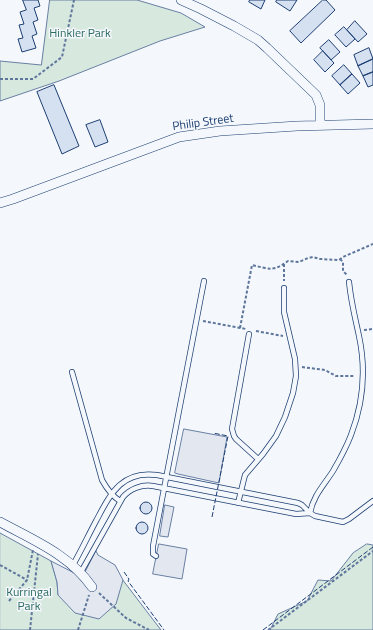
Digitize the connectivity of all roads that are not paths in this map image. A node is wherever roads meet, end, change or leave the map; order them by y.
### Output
1 (181, 0) edge
2 (373, 124) edge
3 (320, 126) junction
4 (0, 203) edge
5 (204, 281) dead end
6 (349, 282) road end
7 (284, 288) road end
8 (250, 334) dead end
9 (72, 372) dead end
10 (258, 460) junction
11 (166, 477) junction
12 (164, 488) junction
13 (241, 492) junction
14 (111, 494) junction
15 (120, 501) junction
16 (373, 501) edge
17 (238, 503) junction
18 (310, 513) junction
19 (0, 522) edge
20 (156, 556) dead end
21 (73, 565) junction
22 (81, 572) junction
23 (92, 587) road end

1 - 3 street
2 - 3 street, Philip Street
3 - 4 street, Philip Street
5 - 11 lane
6 - 18 lane
7 - 10 lane
8 - 10 lane
9 - 14 lane
10 - 13 lane
11 - 12 lane
11 - 13 lane
11 - 14 lane
12 - 15 lane
12 - 17 lane
12 - 20 lane
13 - 17 lane
13 - 18 lane
14 - 15 lane
14 - 21 lane
15 - 22 lane
16 - 18 lane
17 - 18 lane
19 - 21 street
21 - 22 street
22 - 23 street

